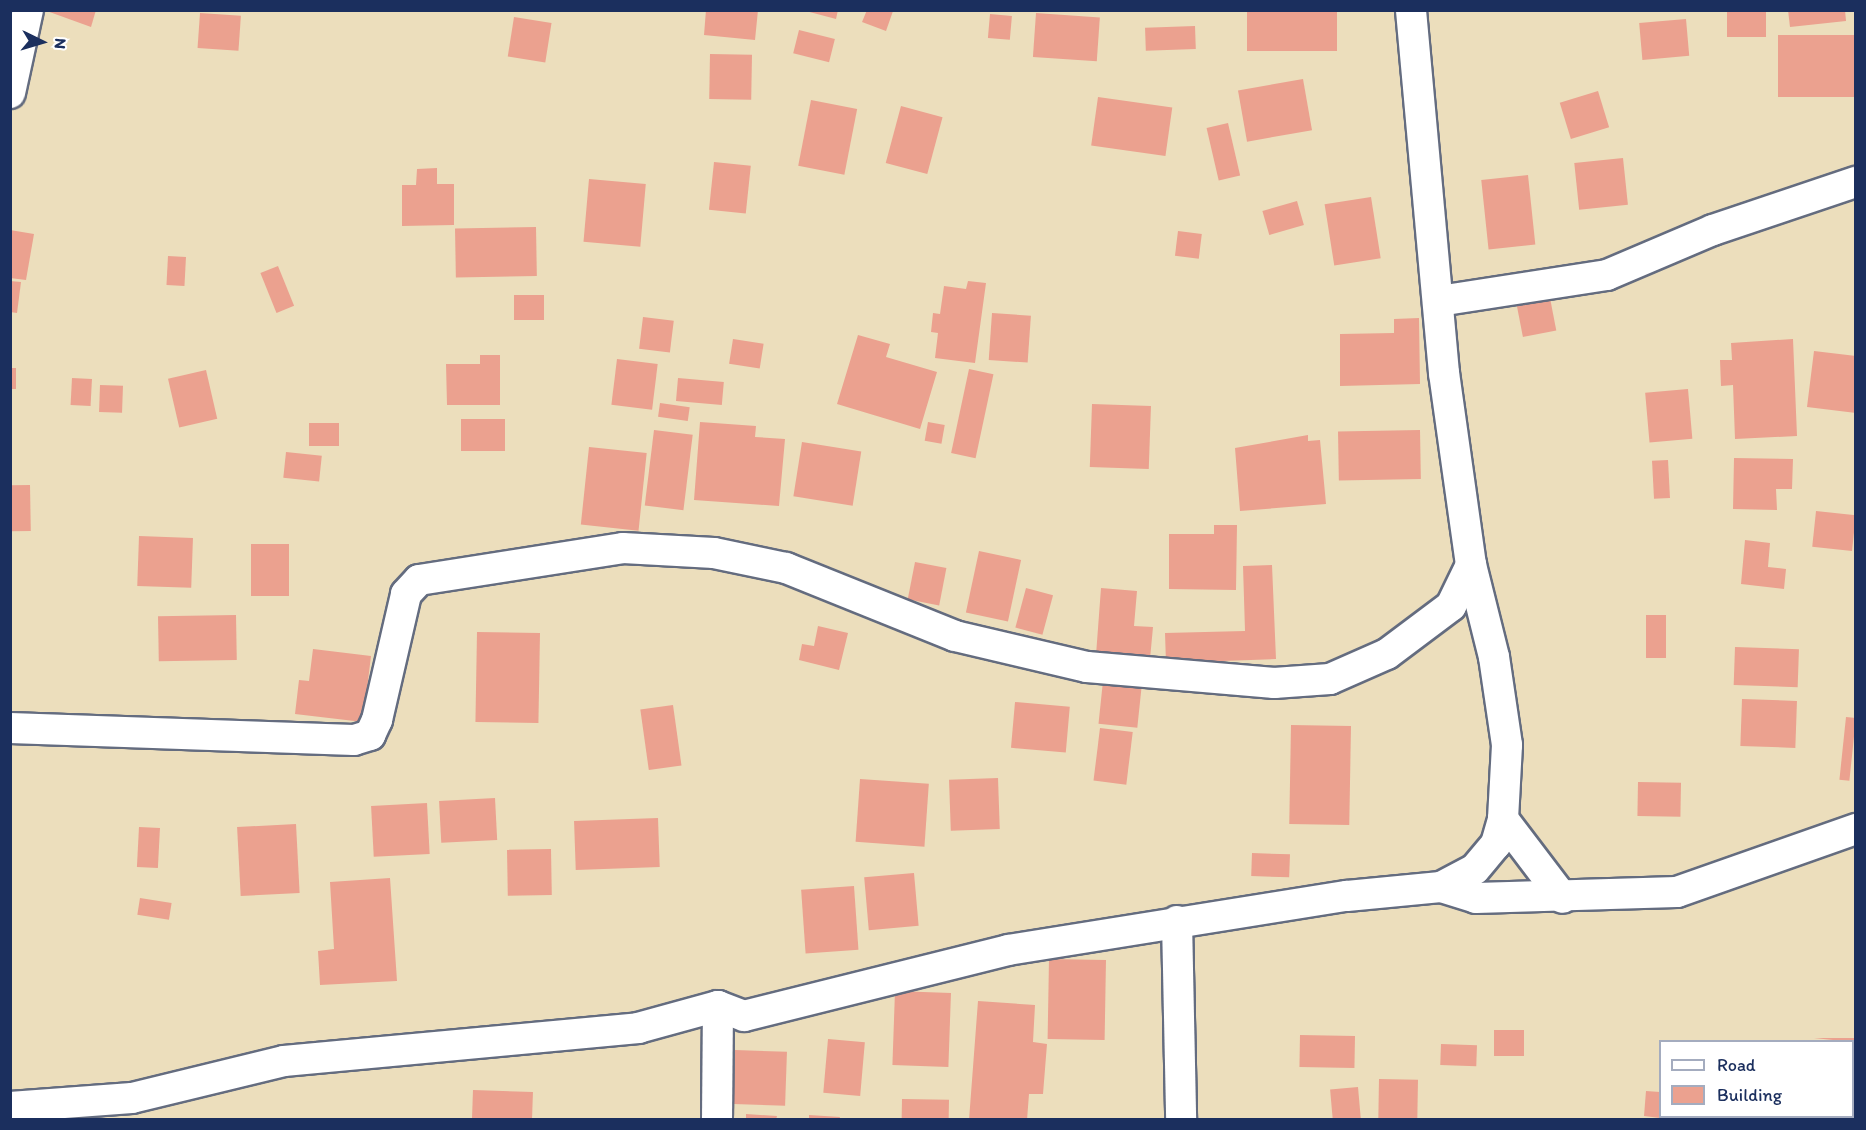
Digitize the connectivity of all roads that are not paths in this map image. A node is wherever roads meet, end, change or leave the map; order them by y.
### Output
1 (28, 10) edge
2 (1411, 10) edge
3 (10, 93) edge
4 (1856, 182) edge
5 (1439, 301) junction
6 (1471, 565) junction
7 (10, 728) edge
8 (1503, 819) junction
9 (1856, 829) edge
10 (1441, 887) junction
11 (1563, 897) junction
12 (1177, 921) junction
13 (718, 1006) junction
14 (10, 1107) edge
15 (717, 1119) edge
16 (1182, 1119) edge

1 - 3 street
2 - 5 street
4 - 5 street
5 - 6 street
6 - 7 street
6 - 8 street
8 - 10 street
8 - 11 street
9 - 11 street
10 - 11 street
10 - 12 street
12 - 13 street
12 - 16 street
13 - 14 street
13 - 15 street

